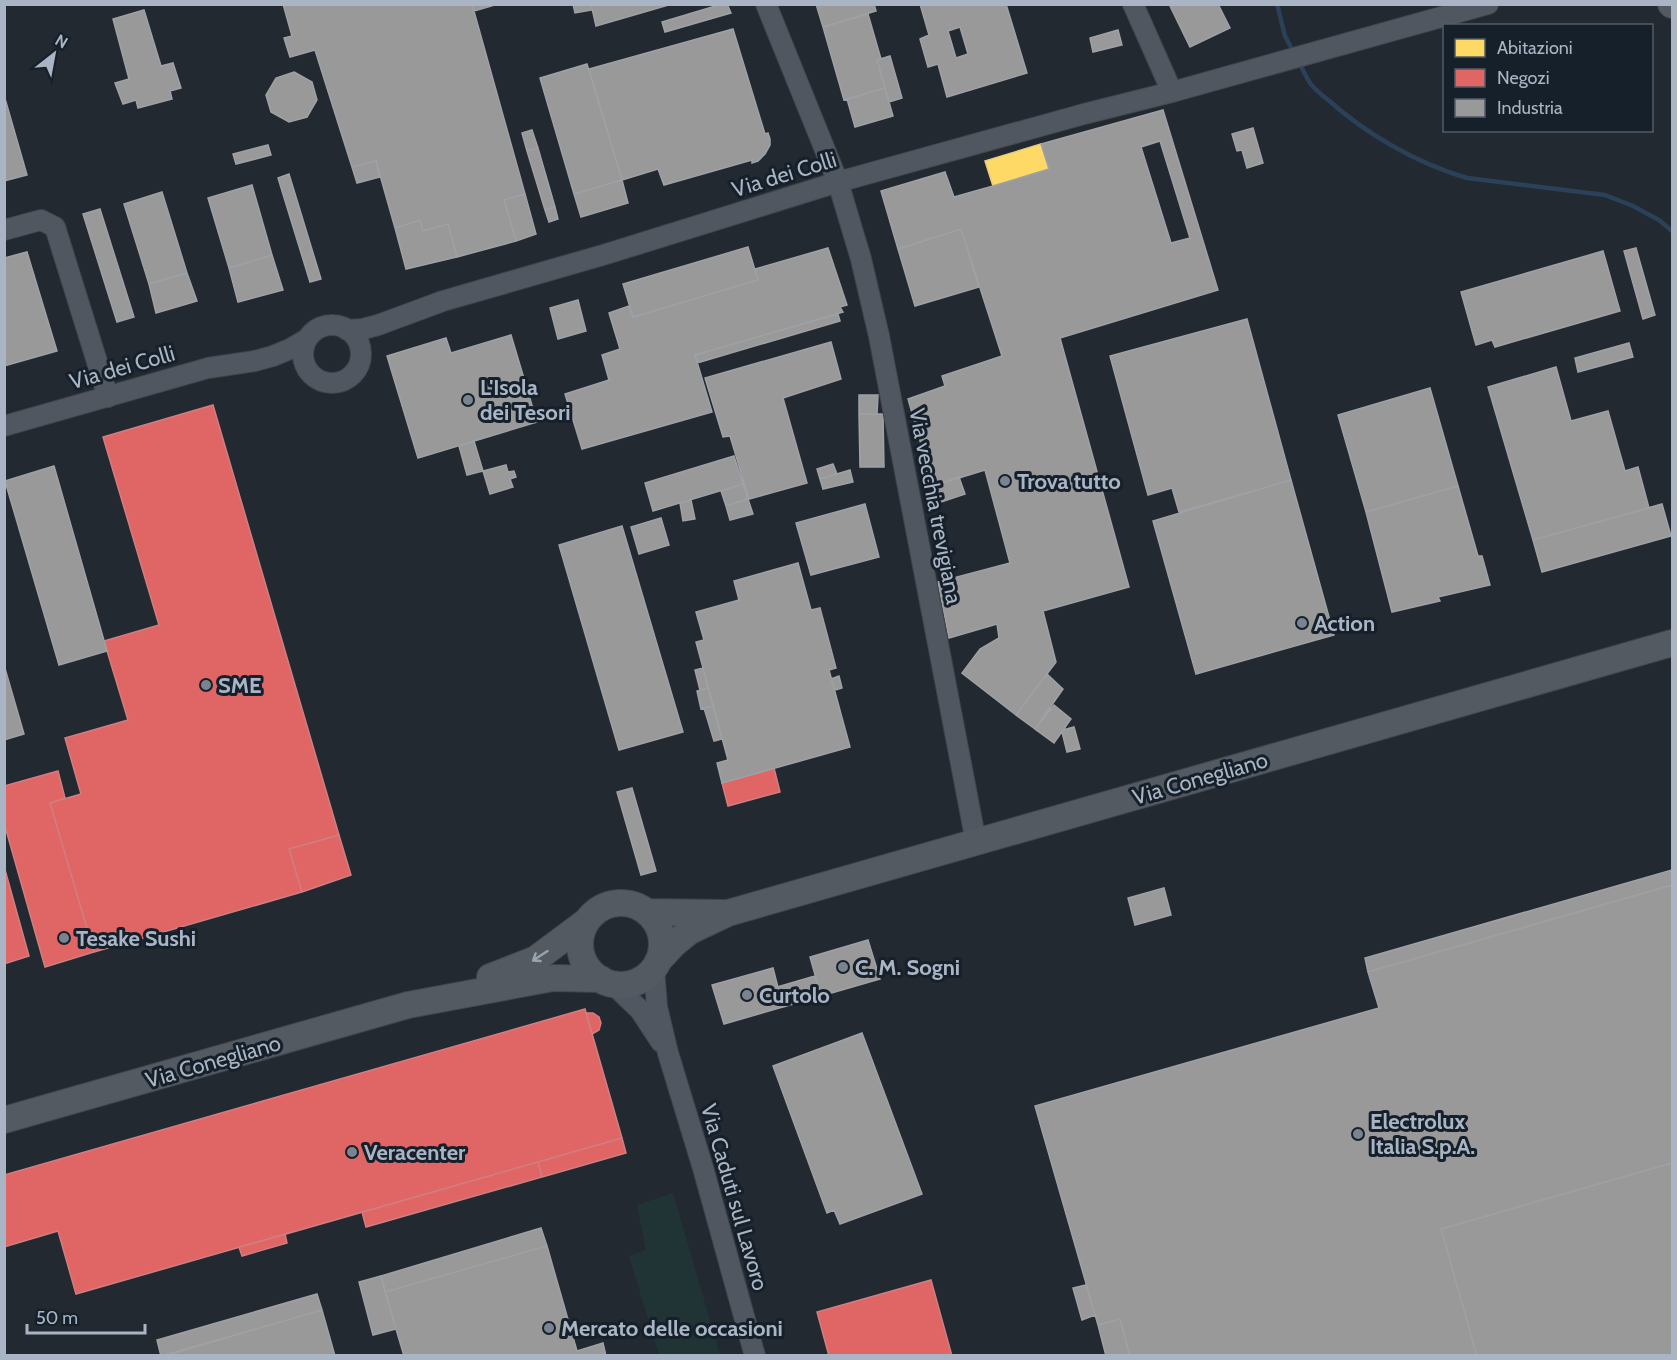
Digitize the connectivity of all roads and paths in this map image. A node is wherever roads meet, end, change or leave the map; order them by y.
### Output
1 (766, 4) edge
2 (1133, 4) edge
3 (1488, 4) edge
4 (1172, 92) junction
5 (838, 183) junction
6 (4, 230) edge
7 (412, 313) junction
8 (347, 330) junction
9 (307, 339) junction
10 (361, 357) junction
11 (255, 361) junction
12 (308, 372) junction
13 (108, 396) junction
14 (4, 426) edge
15 (1672, 643) edge
16 (976, 842) junction
17 (647, 912) junction
18 (728, 913) junction
19 (587, 921) junction
20 (656, 964) junction
21 (607, 982) junction
22 (422, 1002) junction
23 (668, 1053) junction
24 (36, 1111) junction
25 (4, 1112) edge
26 (4, 1120) edge
27 (755, 1356) edge

1 - 5 street, Via vecchia trevigiana
2 - 4 street
3 - 4 street, Via dei Colli
4 - 5 street, Via dei Colli
5 - 7 street, Via dei Colli
5 - 16 street, Via vecchia trevigiana
6 - 13 street
7 - 8 street, Via dei Colli
7 - 10 street, Via dei Colli
8 - 9 street, Via dei Colli
8 - 10 street
9 - 11 street, Via dei Colli
9 - 12 street
10 - 12 street, Via dei Colli
11 - 12 street, Via dei Colli
11 - 13 street, Via dei Colli
13 - 14 street, Via dei Colli
15 - 16 main road, Via Conegliano
16 - 18 main road, Via Conegliano
17 - 18 main road, Via Conegliano
17 - 19 main road
17 - 20 main road
18 - 20 main road, Via Conegliano
19 - 21 main road
19 -> 22 main road, Via Conegliano
20 - 21 main road
20 - 23 street, Via Caduti sul Lavoro
21 - 22 main road, Via Conegliano
21 - 23 street, Via Caduti sul Lavoro
22 - 24 main road, Via Conegliano
23 - 27 street, Via Caduti sul Lavoro
24 - 25 street
24 - 26 main road, Via Conegliano

